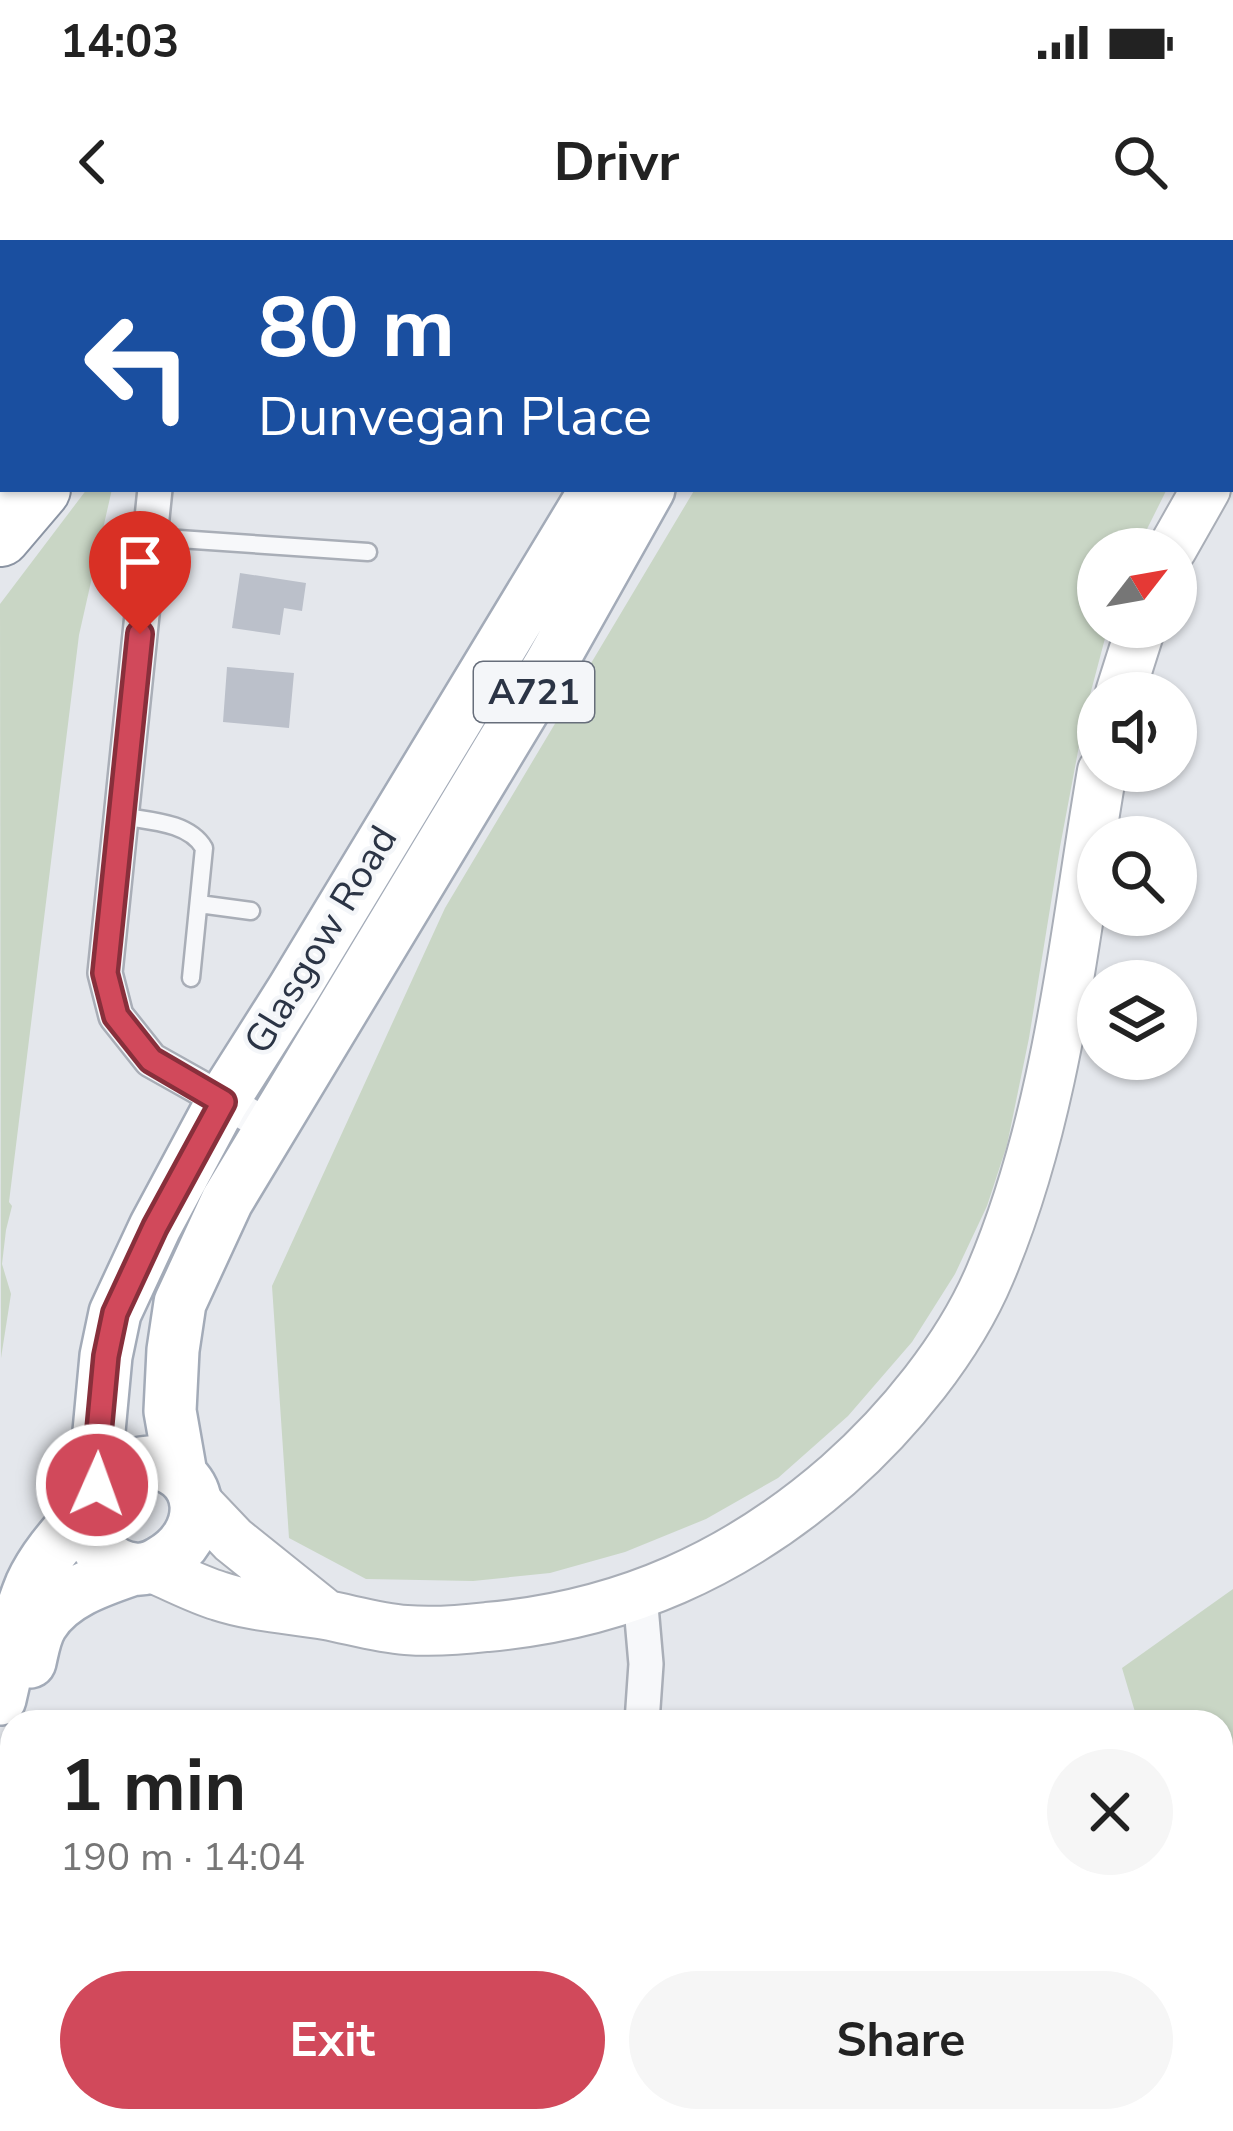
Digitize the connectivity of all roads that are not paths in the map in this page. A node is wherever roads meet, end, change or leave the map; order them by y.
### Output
1 (37, 492) edge
2 (155, 492) edge
3 (594, 492) edge
4 (647, 492) edge
5 (1204, 492) edge
6 (1184, 528) edge
7 (0, 536) edge
8 (150, 537) junction
9 (368, 552) dead end
10 (1098, 792) edge
11 (121, 816) junction
12 (199, 904) junction
13 (251, 911) dead end
14 (191, 977) dead end
15 (223, 1102) junction
16 (272, 1128) junction
17 (188, 1487) junction
18 (93, 1496) junction
19 (143, 1568) junction
20 (640, 1595) junction
21 (328, 1616) junction
22 (0, 1699) edge
23 (23, 1710) edge
24 (643, 1710) edge

1 - 7 highway
2 - 8 street
3 - 15 main road, Glasgow Road / A721
4 - 16 main road, Glasgow Road / A721
5 - 6 main road
8 - 9 lane
8 - 11 street
10 - 20 main road
11 - 12 lane
11 - 15 street
12 - 13 lane
12 - 14 lane
15 - 16 street
15 - 18 main road, Glasgow Road / A721
16 - 17 main road, Glasgow Road / A721
17 - 18 main road
17 - 19 main road
17 - 21 main road
18 - 19 main road
18 - 22 main road
19 - 21 main road
19 - 23 main road
20 - 21 main road
20 - 24 street

